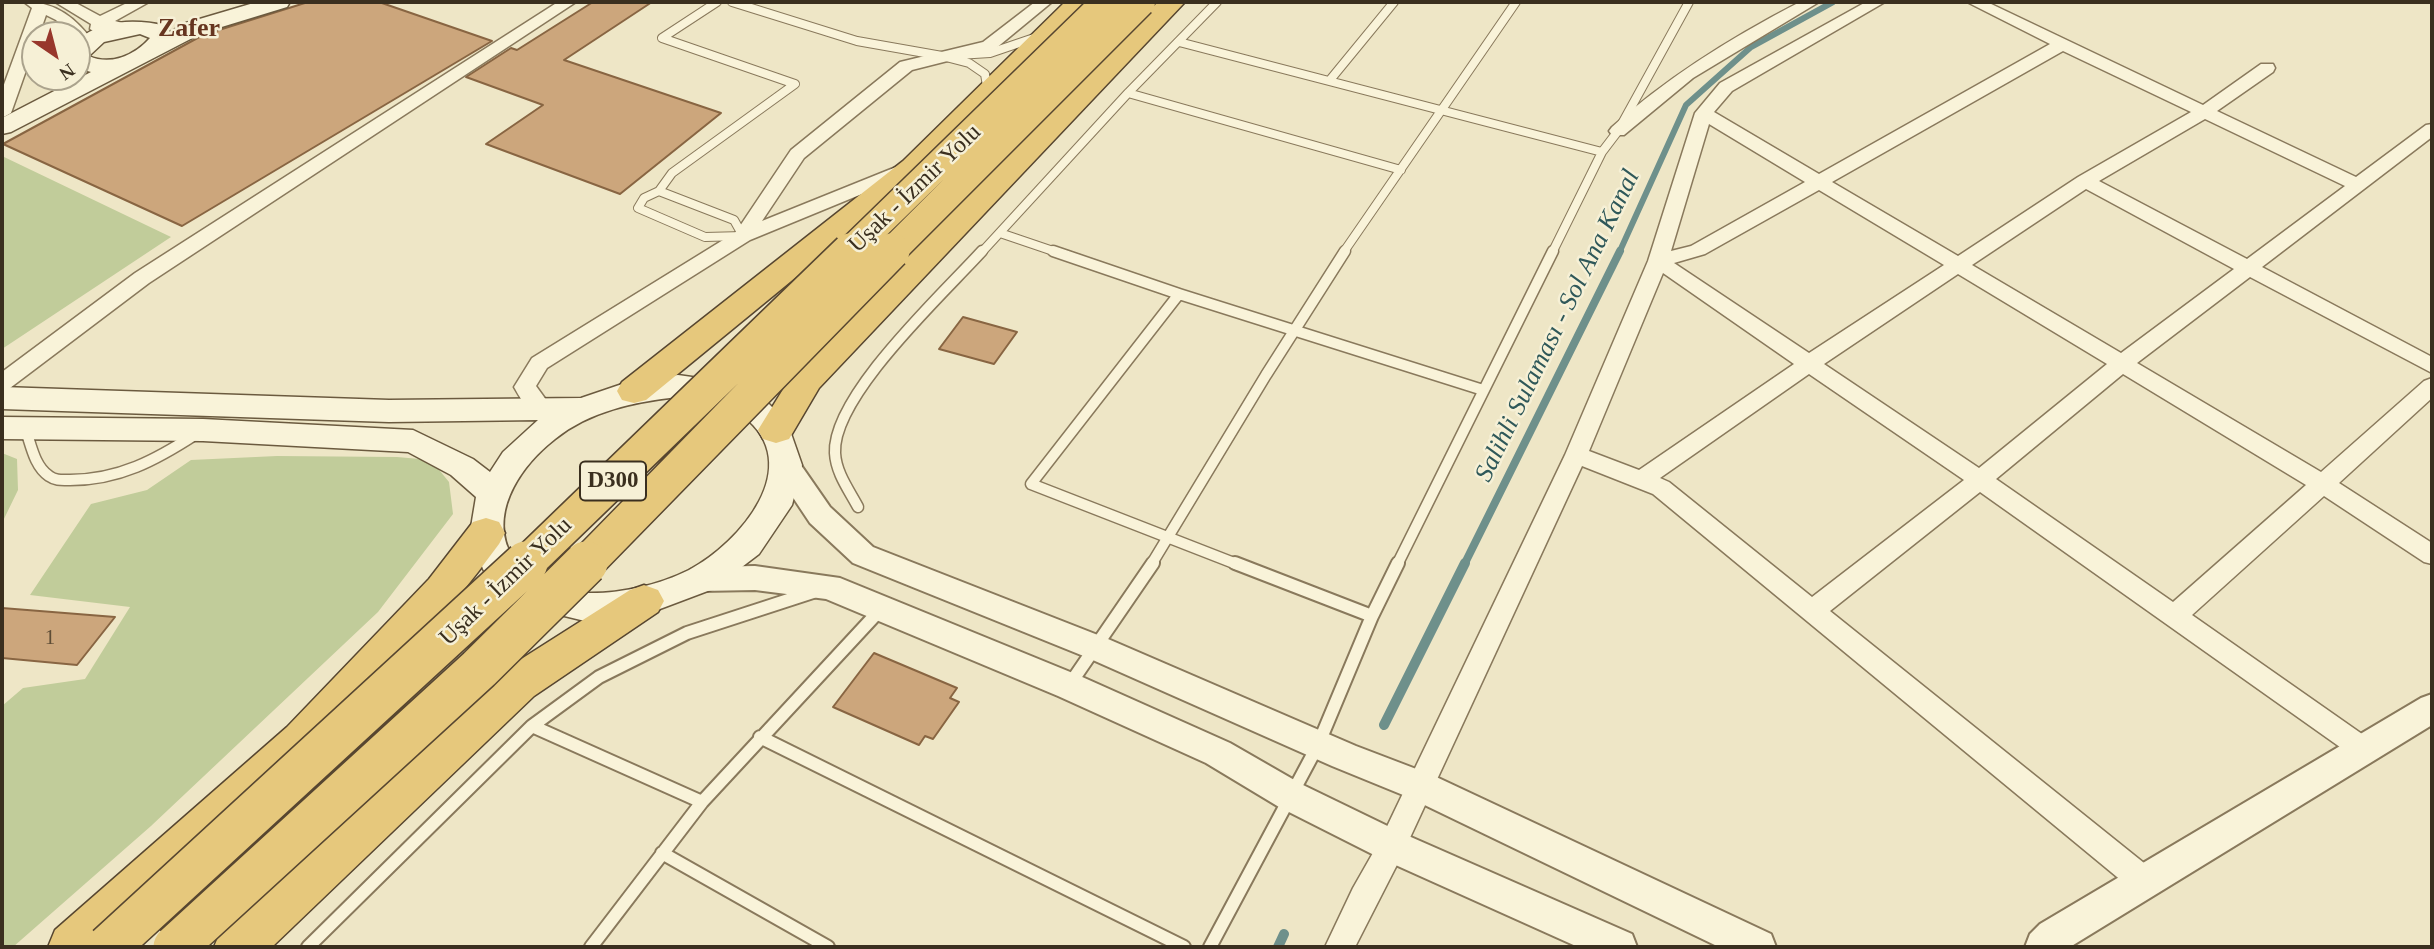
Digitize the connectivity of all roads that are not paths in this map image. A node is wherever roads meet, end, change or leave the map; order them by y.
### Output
1 (63, 2) edge
2 (141, 2) edge
3 (244, 2) edge
4 (279, 2) edge
5 (568, 2) edge
6 (717, 2) edge
7 (732, 2) edge
8 (1079, 2) edge
9 (1106, 2) edge
10 (1141, 2) edge
11 (1172, 2) edge
12 (1217, 2) edge
13 (1394, 2) edge
14 (1516, 2) edge
15 (1689, 2) edge
16 (1811, 2) edge
17 (1877, 2) edge
18 (1975, 2) edge
19 (37, 4) edge
20 (1047, 16) edge
21 (65, 21) edge
22 (75, 21) edge
23 (132, 27) junction
24 (91, 41) edge
25 (91, 42) edge
26 (1179, 42) junction
27 (2065, 43) junction
28 (155, 48) junction
29 (942, 56) junction
30 (135, 60) junction
31 (91, 65) edge
32 (2267, 68) dead end
33 (9, 76) edge
34 (1329, 80) junction
35 (36, 91) edge
36 (988, 92) junction
37 (1128, 93) junction
38 (1440, 109) junction
39 (2204, 112) junction
40 (2, 113) edge
41 (1703, 113) junction
42 (2, 127) edge
43 (2432, 130) edge
44 (1618, 131) junction
45 (1602, 152) junction
46 (913, 167) junction
47 (1401, 170) junction
48 (1819, 181) junction
49 (2085, 181) junction
50 (2357, 185) junction
51 (659, 191) junction
52 (1000, 233) junction
53 (743, 236) junction
54 (1658, 261) junction
55 (2249, 266) junction
56 (1958, 267) junction
57 (1179, 294) junction
58 (1293, 330) junction
59 (1810, 363) junction
60 (2123, 363) junction
61 (2432, 366) edge
62 (2, 383) edge
63 (2432, 386) edge
64 (1483, 390) junction
65 (634, 391) junction
66 (2, 398) edge
67 (541, 408) junction
68 (582, 408) junction
69 (13, 428) edge
70 (203, 430) junction
71 (776, 430) junction
72 (1576, 455) junction
73 (786, 465) junction
74 (1642, 480) junction
75 (1980, 480) junction
76 (2322, 484) junction
77 (859, 507) dead end
78 (490, 513) junction
79 (1169, 536) junction
80 (2432, 555) edge
81 (701, 579) junction
82 (829, 587) junction
83 (644, 601) junction
84 (880, 610) junction
85 (1812, 611) junction
86 (1372, 617) junction
87 (2173, 617) junction
88 (1097, 648) junction
89 (1069, 686) junction
90 (2432, 708) edge
91 (532, 726) junction
92 (760, 737) junction
93 (1318, 745) junction
94 (2363, 749) junction
95 (1420, 786) junction
96 (1291, 796) junction
97 (702, 802) junction
98 (1392, 846) junction
99 (662, 853) junction
100 (2144, 881) junction
101 (72, 947) edge
102 (108, 947) edge
103 (175, 947) edge
104 (238, 947) edge
105 (308, 947) edge
106 (591, 947) edge
107 (828, 947) edge
108 (1184, 947) edge
109 (1210, 947) edge
110 (1340, 947) edge
111 (1619, 947) edge
112 (1758, 947) edge
113 (2043, 947) edge

1 - 22 street
2 - 24 street
3 - 23 main road
4 - 28 main road
5 - 62 street
6 - 51 lane
7 - 29 lane
8 - 20 highway
9 - 102 highway, Uşak - İzmir Yolu / D300, bridge
10 - 103 highway, Uşak - İzmir Yolu / D300, bridge
11 - 71 highway
12 - 26 lane
13 - 34 lane
14 - 38 lane
15 - 44 lane
16 - 44 street
17 - 41 street
18 - 27 street
19 - 21 street
19 - 33 street
20 - 29 street
20 - 29 lane
20 - 36 highway
23 - 25 main road
23 - 28 main road
26 - 34 lane
26 - 37 lane
27 - 39 street
27 - 48 street
28 - 30 main road
29 - 36 lane
29 - 53 street
30 - 31 main road
30 - 42 main road
32 - 39 street
33 - 40 street
34 - 38 lane
35 - 40 main road
36 - 46 highway
37 - 47 lane
37 - 52 lane
38 - 45 lane
38 - 47 lane
39 - 49 street
39 - 50 street
41 - 48 street
41 - 54 street
43 - 50 street
44 - 45 lane
45 - 64 lane
46 - 53 street
46 - 65 highway
47 - 58 lane
48 - 54 street
48 - 56 street
49 - 55 street
49 - 56 street
50 - 55 street
51 - 53 lane
51 - 53 lane
52 - 57 lane
52 - 77 lane
53 - 67 street
54 - 59 street
54 - 72 street
55 - 60 street
55 - 61 street
56 - 59 street
56 - 60 street
57 - 58 lane
57 - 79 lane
58 - 64 lane
58 - 79 lane
59 - 74 street
59 - 75 street
60 - 75 street
60 - 76 street
63 - 76 street
64 - 86 lane
65 - 68 main road
65 - 71 main road
66 - 67 main road
67 - 68 main road
68 - 78 main road
69 - 70 main road
69 - 70 lane
70 - 78 main road
71 - 73 main road
72 - 74 street
72 - 95 street
73 - 81 main road
73 - 88 street
74 - 85 street
75 - 85 street
75 - 87 street
76 - 80 street
76 - 87 street
78 - 83 main road
78 - 101 highway
79 - 86 lane
79 - 88 lane
81 - 82 street
81 - 83 main road
82 - 84 street
82 - 91 lane
83 - 104 highway
84 - 89 street
84 - 92 lane
85 - 100 street
86 - 93 lane
87 - 94 street
88 - 89 lane
88 - 93 street
89 - 96 street
90 - 94 street
91 - 97 lane
91 - 105 lane
92 - 97 lane
92 - 108 lane
93 - 95 street
93 - 96 lane
94 - 100 street
95 - 98 street
95 - 112 street
96 - 98 street
96 - 109 lane
97 - 99 lane
98 - 110 street
98 - 111 street
99 - 106 lane
99 - 107 lane
100 - 113 street

